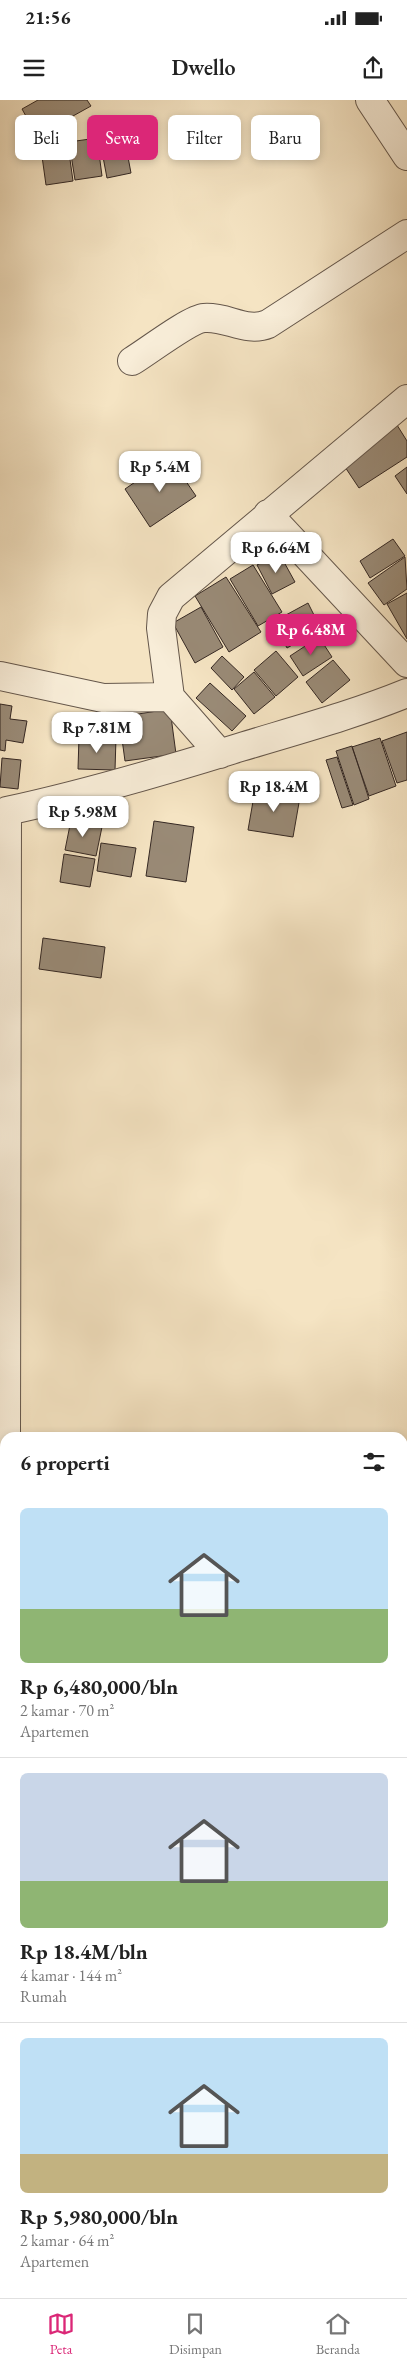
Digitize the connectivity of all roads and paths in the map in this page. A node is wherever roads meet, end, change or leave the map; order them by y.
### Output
1 (370, 100) edge
2 (407, 156) edge
3 (407, 234) edge
4 (132, 361) dead end
5 (407, 399) edge
6 (268, 514) junction
7 (407, 663) edge
8 (0, 676) edge
9 (407, 693) edge
10 (170, 697) junction
11 (220, 754) junction
12 (3, 1240) edge
13 (6, 1432) edge

1 - 2 street
3 - 4 street
5 - 6 street
6 - 7 street
6 - 10 street
8 - 10 street
9 - 11 street
10 - 11 street
11 - 12 street
12 - 13 street

